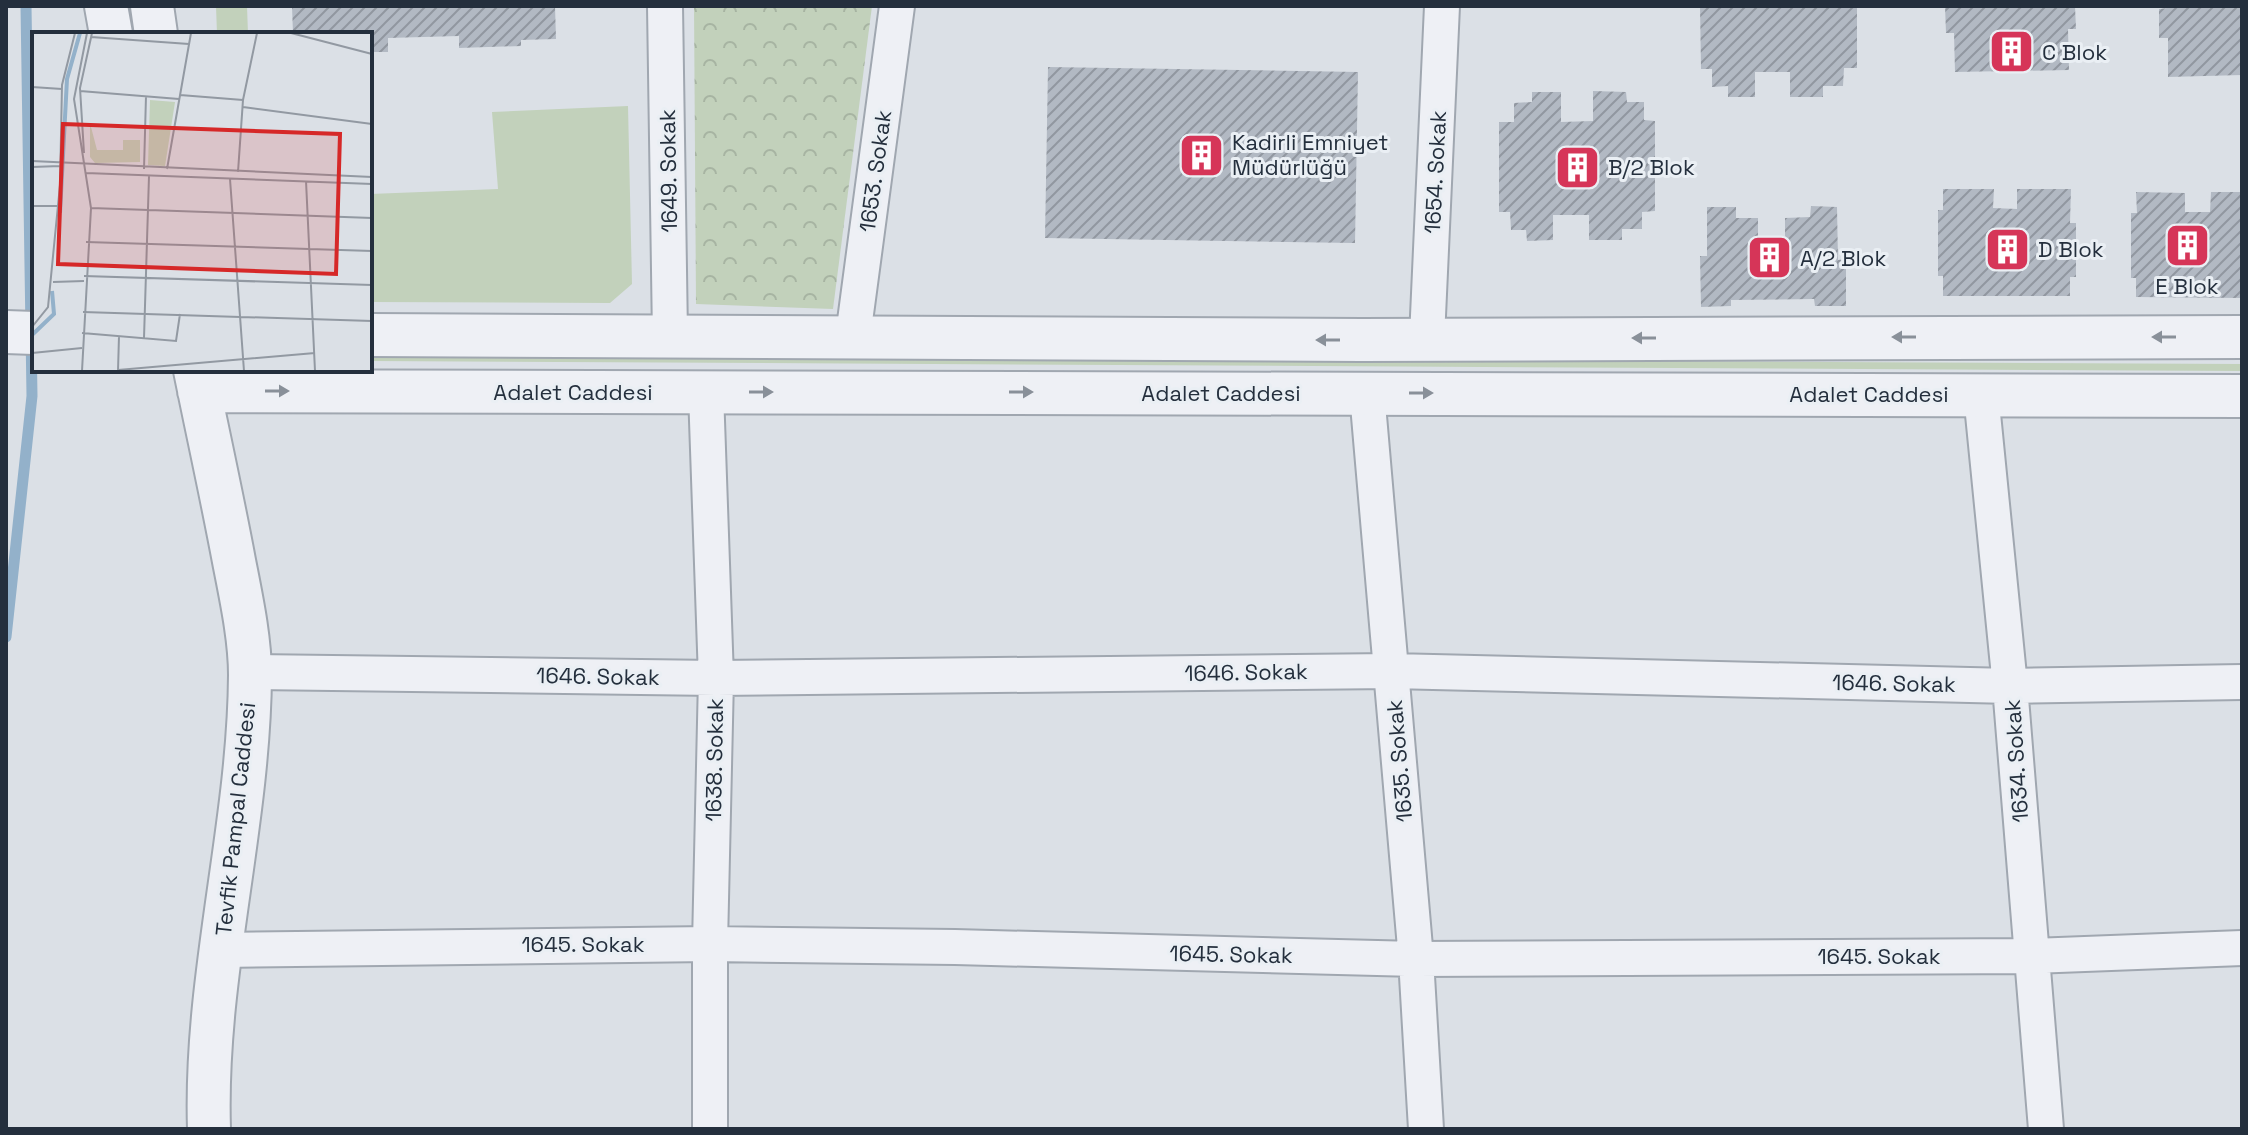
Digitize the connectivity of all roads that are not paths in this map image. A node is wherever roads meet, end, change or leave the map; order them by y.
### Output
1 (106, 6) edge
2 (152, 6) edge
3 (665, 6) edge
4 (897, 6) edge
5 (1442, 6) edge
6 (111, 32) edge
7 (156, 32) edge
8 (6, 332) edge
9 (32, 333) edge
10 (372, 335) edge
11 (670, 336) junction
12 (853, 336) junction
13 (2242, 337) edge
14 (1427, 338) junction
15 (197, 380) edge
16 (706, 392) junction
17 (1367, 393) junction
18 (1981, 394) junction
19 (2242, 396) edge
20 (1392, 671) junction
21 (250, 672) junction
22 (716, 678) junction
23 (2242, 682) edge
24 (2010, 686) junction
25 (710, 944) junction
26 (2242, 948) edge
27 (220, 950) junction
28 (2032, 956) junction
29 (1416, 959) junction
30 (209, 1129) edge
31 (710, 1129) edge
32 (1426, 1129) edge
33 (2046, 1129) edge

1 - 6 street
2 - 7 street
3 - 11 street, 1649. Sokak
4 - 12 street, 1653. Sokak
5 - 14 street, 1654. Sokak
8 - 9 street
10 - 11 street
11 - 12 street
14 -> 12 street
13 -> 14 street
15 -> 16 street, Adalet Caddesi
15 - 21 street, Tevfik Pampal Caddesi
16 -> 17 street, Adalet Caddesi
16 - 22 street, 1638. Sokak
17 -> 18 street, Adalet Caddesi
17 - 20 street, 1635. Sokak
18 - 19 street, Adalet Caddesi
18 - 24 street, 1634. Sokak
20 - 22 street, 1646. Sokak
20 - 24 street, 1646. Sokak
20 - 29 street, 1635. Sokak
21 - 22 street, 1646. Sokak
21 - 27 street, Tevfik Pampal Caddesi
22 - 25 street, 1638. Sokak
23 - 24 street, 1646. Sokak
24 - 28 street, 1634. Sokak
25 - 27 street, 1645. Sokak
25 - 29 street, 1645. Sokak
25 - 31 street, 1638. Sokak
26 - 28 street, 1645. Sokak
27 - 30 street, Tevfik Pampal Caddesi
28 - 29 street, 1645. Sokak
28 - 33 street, 1634. Sokak
29 - 32 street, 1635. Sokak

